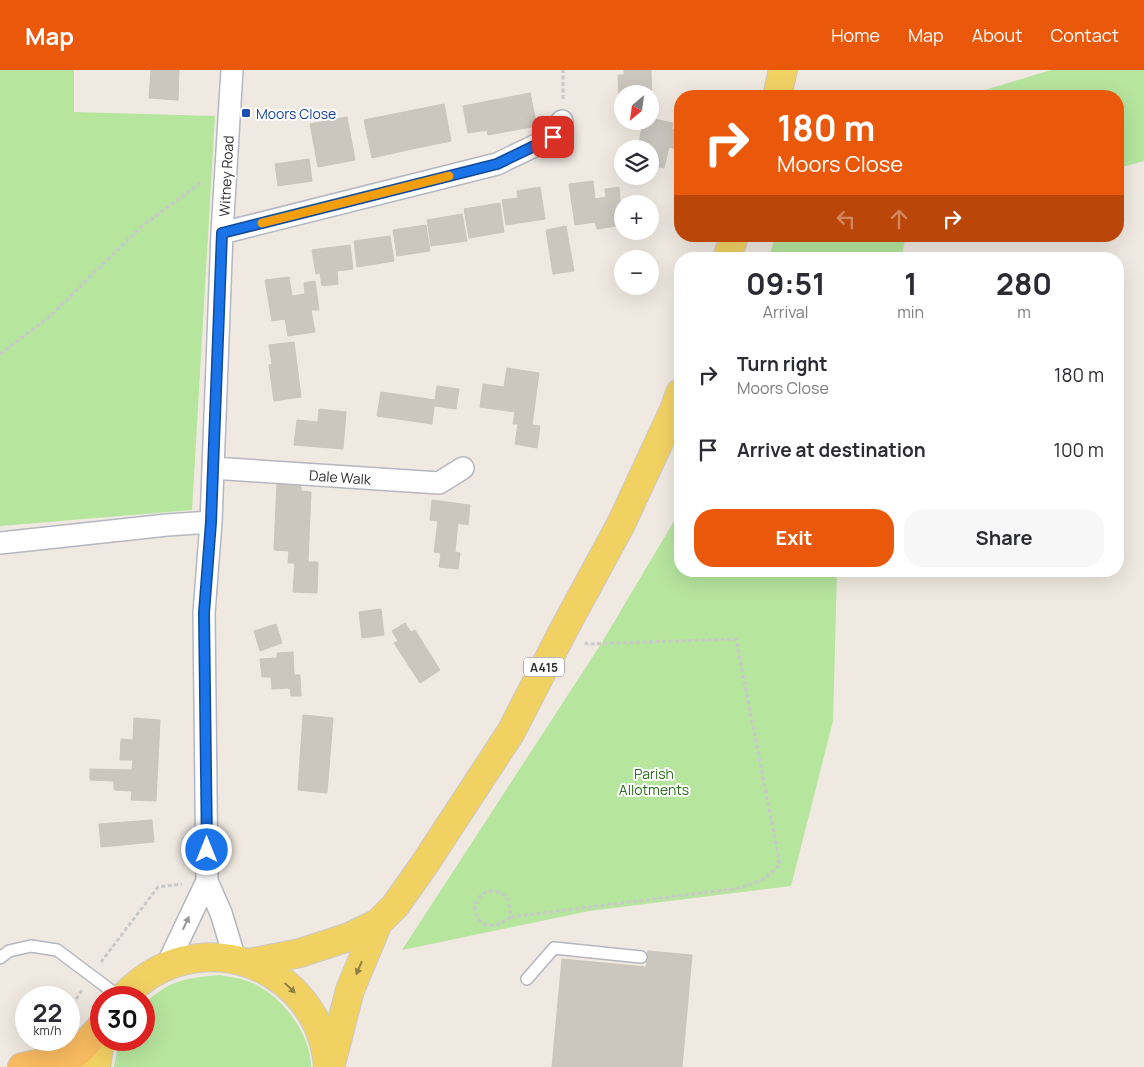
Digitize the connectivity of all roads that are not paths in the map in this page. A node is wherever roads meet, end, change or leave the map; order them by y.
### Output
1 (232, 70) edge
2 (783, 70) edge
3 (778, 90) edge
4 (562, 121) road end
5 (222, 233) junction
6 (674, 410) edge
7 (213, 468) junction
8 (463, 468) dead end
9 (211, 522) junction
10 (0, 543) edge
11 (207, 881) junction
12 (378, 923) junction
13 (641, 957) dead end
14 (0, 958) edge
15 (242, 961) junction
16 (167, 965) junction
17 (527, 979) dead end
18 (105, 986) edge
19 (134, 986) edge
20 (90, 1039) edge
21 (99, 1051) edge
22 (22, 1067) edge
23 (96, 1067) edge
24 (329, 1067) edge

1 - 5 street, Witney Road
2 - 3 main road
4 - 5 street
5 - 7 street, Witney Road
6 - 12 main road, A415
7 - 8 street, Dale Walk
7 - 9 street, Witney Road
9 - 10 street
9 - 11 street, Witney Road
11 - 15 street, Witney Road
16 -> 11 street, Witney Road
12 - 15 main road, A415
12 -> 24 main road, A415
13 - 17 lane
14 - 18 lane
15 - 16 main road
15 -> 24 main road
16 - 19 main road
20 - 22 highway
21 - 23 main road

